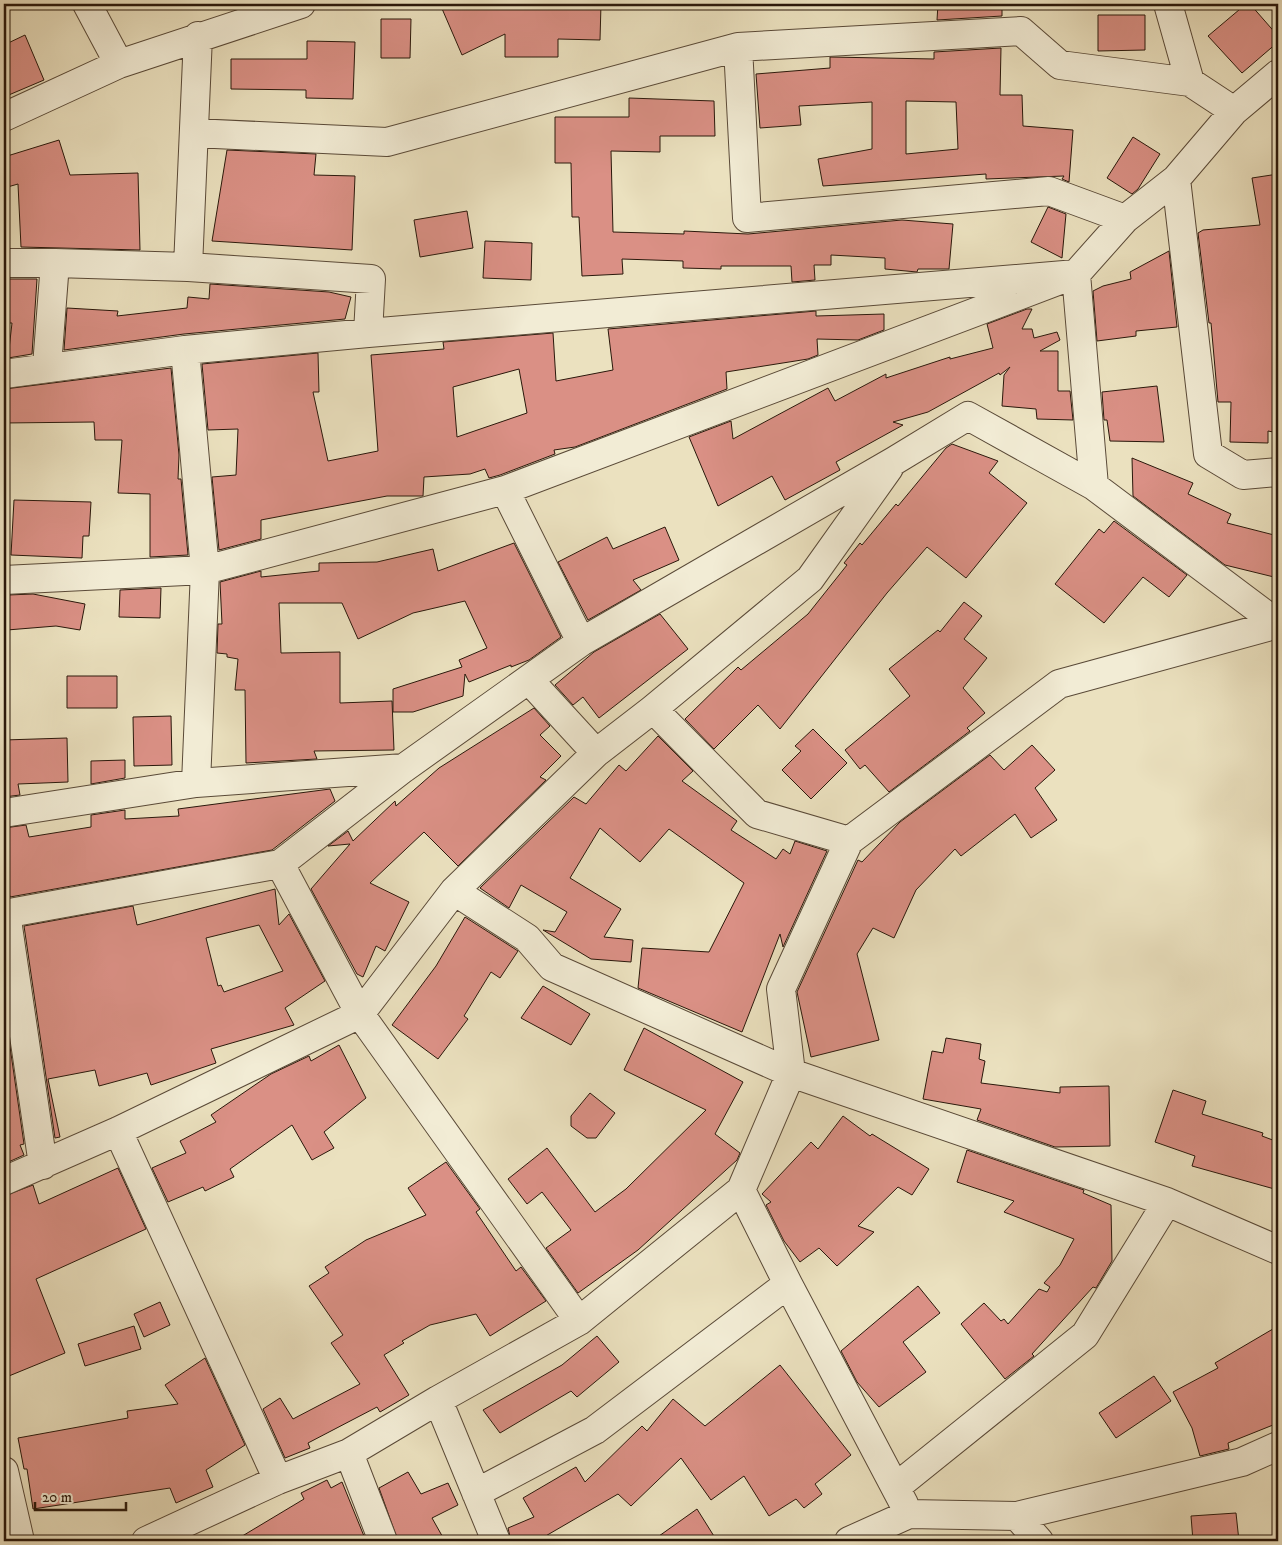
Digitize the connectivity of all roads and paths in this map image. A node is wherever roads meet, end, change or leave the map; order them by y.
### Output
1 (87, 4) edge
2 (301, 4) edge
3 (1168, 4) edge
4 (198, 36) junction
5 (738, 47) junction
6 (119, 64) junction
7 (1278, 74) edge
8 (1190, 82) junction
9 (1234, 112) junction
10 (4, 117) edge
11 (194, 133) junction
12 (1176, 179) junction
13 (1125, 219) junction
14 (55, 262) junction
15 (4, 263) edge
16 (188, 266) junction
17 (1076, 274) junction
18 (368, 333) junction
19 (185, 350) junction
20 (48, 366) junction
21 (4, 374) edge
22 (894, 461) junction
23 (1278, 472) edge
24 (1094, 486) junction
25 (505, 490) junction
26 (205, 570) junction
27 (4, 580) edge
28 (1278, 624) edge
29 (581, 642) junction
30 (529, 680) junction
31 (653, 709) junction
32 (596, 753) junction
33 (404, 768) junction
34 (196, 783) junction
35 (4, 813) edge
36 (849, 841) junction
37 (280, 864) junction
38 (454, 891) junction
39 (5, 914) edge
40 (360, 1014) junction
41 (791, 1073) junction
42 (118, 1131) junction
43 (44, 1165) junction
44 (4, 1181) edge
45 (741, 1190) junction
46 (1167, 1202) junction
47 (1278, 1250) edge
48 (788, 1284) junction
49 (579, 1321) junction
50 (438, 1400) junction
51 (1278, 1446) edge
52 (349, 1454) junction
53 (4, 1471) edge
54 (278, 1480) junction
55 (896, 1487) junction
56 (476, 1494) junction
57 (909, 1514) junction
58 (1017, 1516) junction
59 (13, 1530) edge
60 (146, 1541) edge
61 (383, 1541) edge
62 (496, 1541) edge
63 (852, 1541) edge
64 (1039, 1541) edge

1 - 6 street
2 - 4 street
3 - 8 street
4 - 6 street
4 - 11 street
5 - 8 street
5 - 11 street
5 - 13 street
6 - 10 street
7 - 9 street
8 - 9 street
9 - 12 street
11 - 16 street
12 - 13 street
12 - 23 street
13 - 17 street
14 - 15 street
14 - 16 street
14 - 20 street
16 - 18 street
17 - 18 street
17 - 24 street
17 - 25 street
18 - 19 street
19 - 20 street
19 - 26 street
20 - 21 street
22 - 24 street
22 - 29 street
22 - 31 street
24 - 28 street
25 - 26 street
25 - 29 street
26 - 27 street
26 - 34 street
28 - 36 street
29 - 30 street
30 - 32 street
30 - 33 street
31 - 32 street
31 - 36 street
32 - 38 street
33 - 34 street
33 - 37 street
34 - 35 street
36 - 41 street
37 - 39 street
37 - 40 street
38 - 40 street
38 - 41 street
39 - 43 street
40 - 42 street
40 - 49 street
41 - 45 street
41 - 46 street
42 - 43 street
42 - 54 street
43 - 44 street
45 - 48 street
45 - 49 street
46 - 47 street
46 - 55 street
48 - 55 street
48 - 56 street
49 - 50 street
50 - 52 street
50 - 56 street
51 - 58 street
52 - 54 street
52 - 61 street
53 - 59 street
54 - 60 street
55 - 57 street
56 - 62 street
57 - 58 street
57 - 63 street
58 - 64 street

